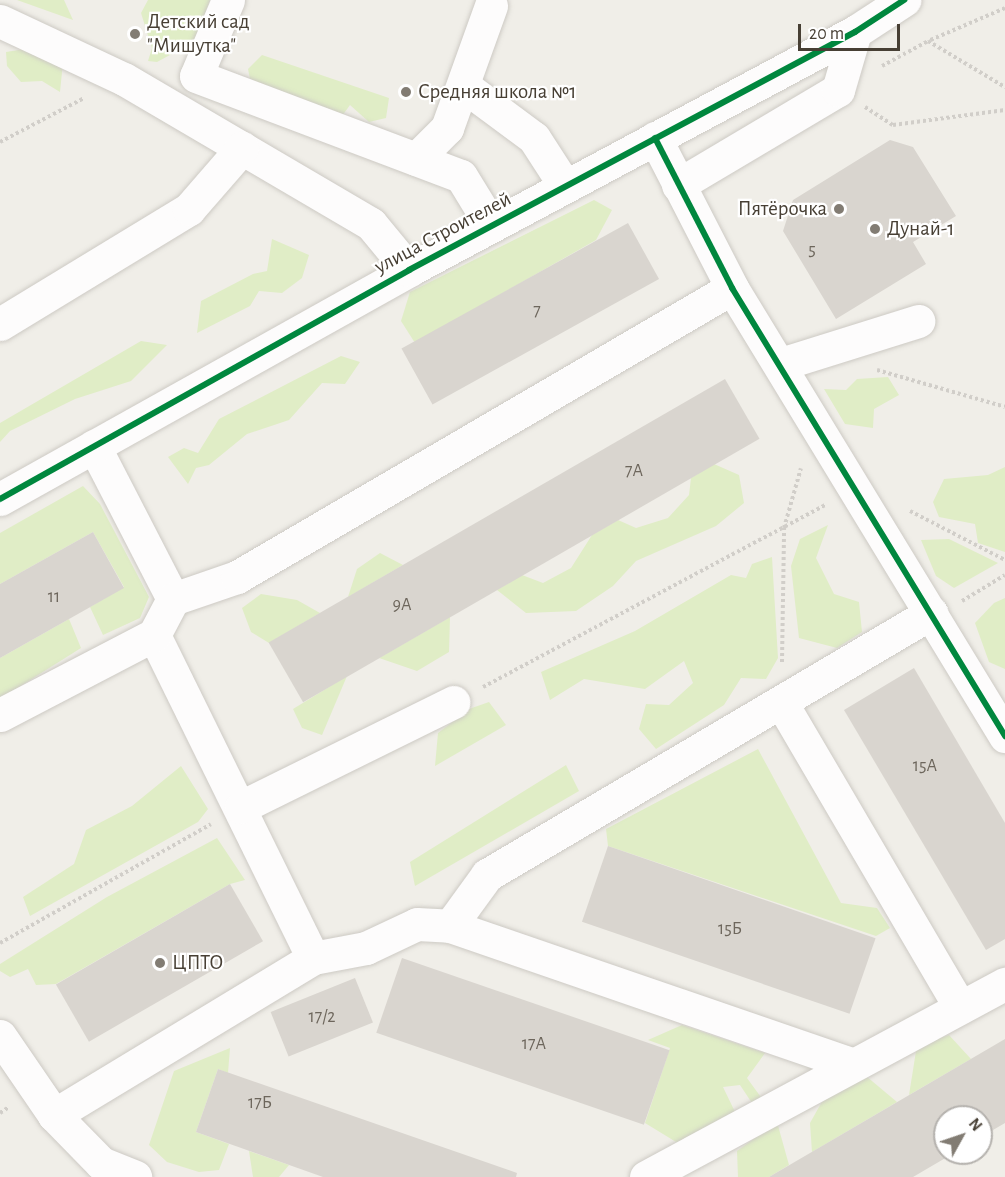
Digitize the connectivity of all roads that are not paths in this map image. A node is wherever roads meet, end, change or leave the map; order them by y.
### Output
1 (228, 0) edge
2 (904, 0) edge
3 (490, 6) dead end
4 (0, 21) edge
5 (855, 32) junction
6 (464, 86) junction
7 (655, 138) junction
8 (242, 148) junction
9 (416, 159) junction
10 (678, 185) junction
11 (565, 186) junction
12 (491, 225) junction
13 (409, 270) junction
14 (732, 288) junction
15 (918, 321) dead end
16 (0, 324) edge
17 (781, 364) junction
18 (94, 446) junction
19 (0, 499) edge
20 (173, 599) junction
21 (932, 616) junction
22 (154, 634) junction
23 (453, 702) road end
24 (781, 702) junction
25 (0, 715) edge
26 (1005, 736) edge
27 (240, 807) junction
28 (450, 926) junction
29 (312, 958) junction
30 (1005, 984) edge
31 (960, 1007) junction
32 (0, 1036) edge
33 (850, 1064) junction
34 (54, 1115) junction
35 (135, 1177) edge
36 (646, 1177) edge

1 - 9 street
2 - 5 street, улица Строителей
3 - 6 street
4 - 8 street
5 - 7 street, улица Строителей
5 - 10 street
6 - 9 street
6 - 11 street
7 - 10 street
7 - 11 street, улица Строителей
8 - 13 street
8 - 16 street
9 - 12 street
10 - 14 street
11 - 12 street, улица Строителей
12 - 13 street, улица Строителей
13 - 18 street, улица Строителей
14 - 17 street
14 - 20 street
15 - 17 street
17 - 21 street
18 - 19 street, улица Строителей
18 - 20 street
20 - 22 street
21 - 24 street
21 - 26 street
22 - 25 street
22 - 27 street
23 - 27 street
24 - 28 street
24 - 31 street
27 - 29 street
28 - 29 street
28 - 33 street
29 - 34 street
30 - 31 street
31 - 33 street
32 - 34 street
33 - 36 street
34 - 35 street

